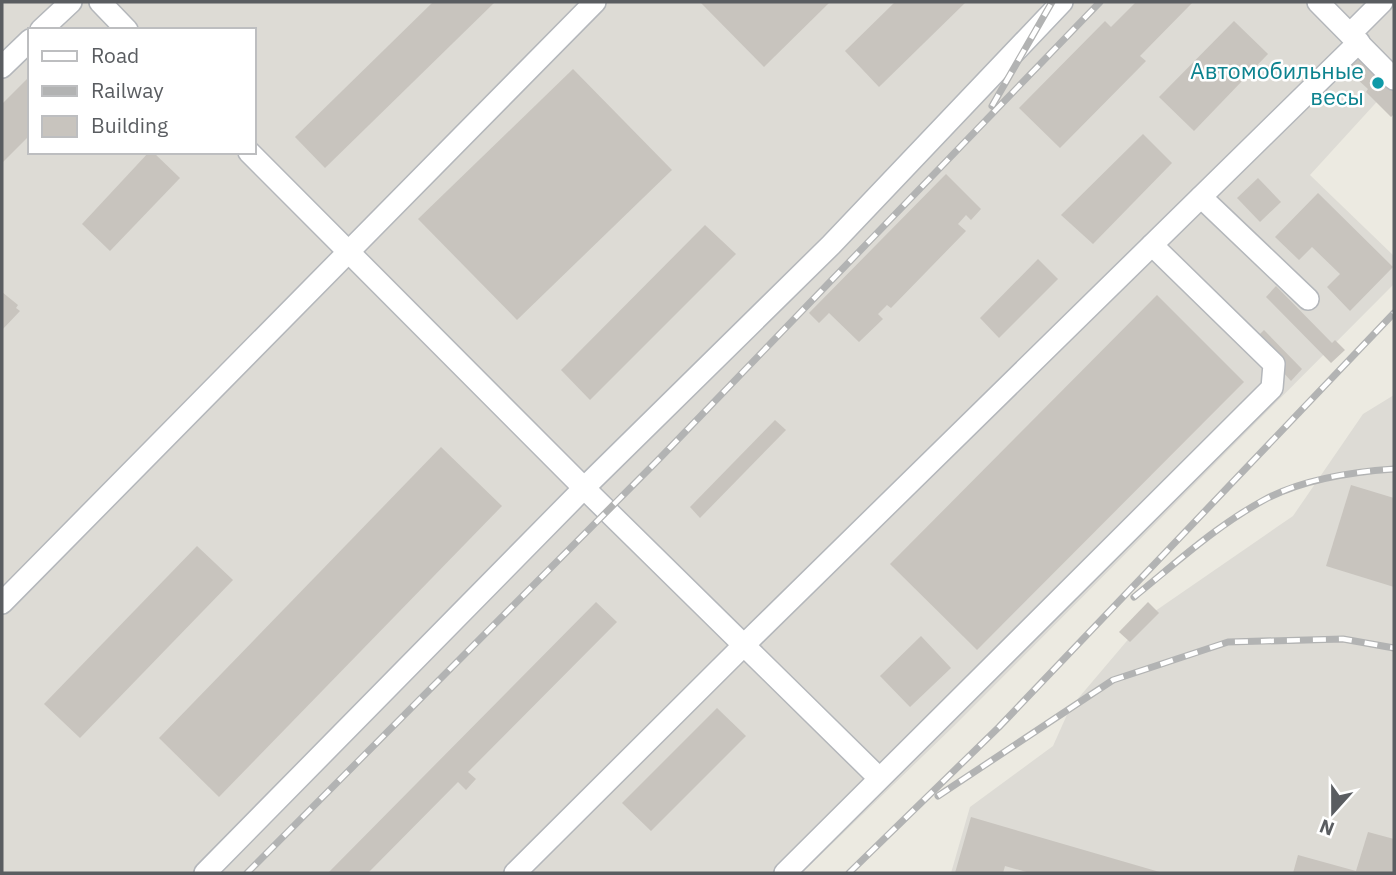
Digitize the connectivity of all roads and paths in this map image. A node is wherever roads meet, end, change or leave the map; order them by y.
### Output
1 (71, 2) edge
2 (100, 2) edge
3 (596, 2) edge
4 (1062, 2) edge
5 (1318, 2) edge
6 (1382, 2) edge
7 (43, 28) edge
8 (125, 28) edge
9 (1355, 38) junction
10 (28, 42) edge
11 (2, 67) edge
12 (1394, 79) edge
13 (251, 154) edge
14 (1201, 197) junction
15 (1152, 245) junction
16 (348, 252) junction
17 (1308, 299) dead end
18 (584, 488) junction
19 (2, 603) edge
20 (744, 645) junction
21 (878, 778) junction
22 (205, 873) edge
23 (515, 873) edge
24 (785, 873) edge

1 - 7 lane
2 - 8 lane
3 - 16 lane
4 - 18 lane
5 - 9 lane
6 - 9 lane
9 - 12 lane
9 - 14 lane
10 - 11 lane
13 - 16 lane
14 - 15 lane
14 - 17 lane
15 - 20 lane
15 - 21 lane
16 - 18 lane
16 - 19 lane
18 - 20 lane
18 - 22 lane
20 - 21 lane
20 - 23 lane
21 - 24 lane

